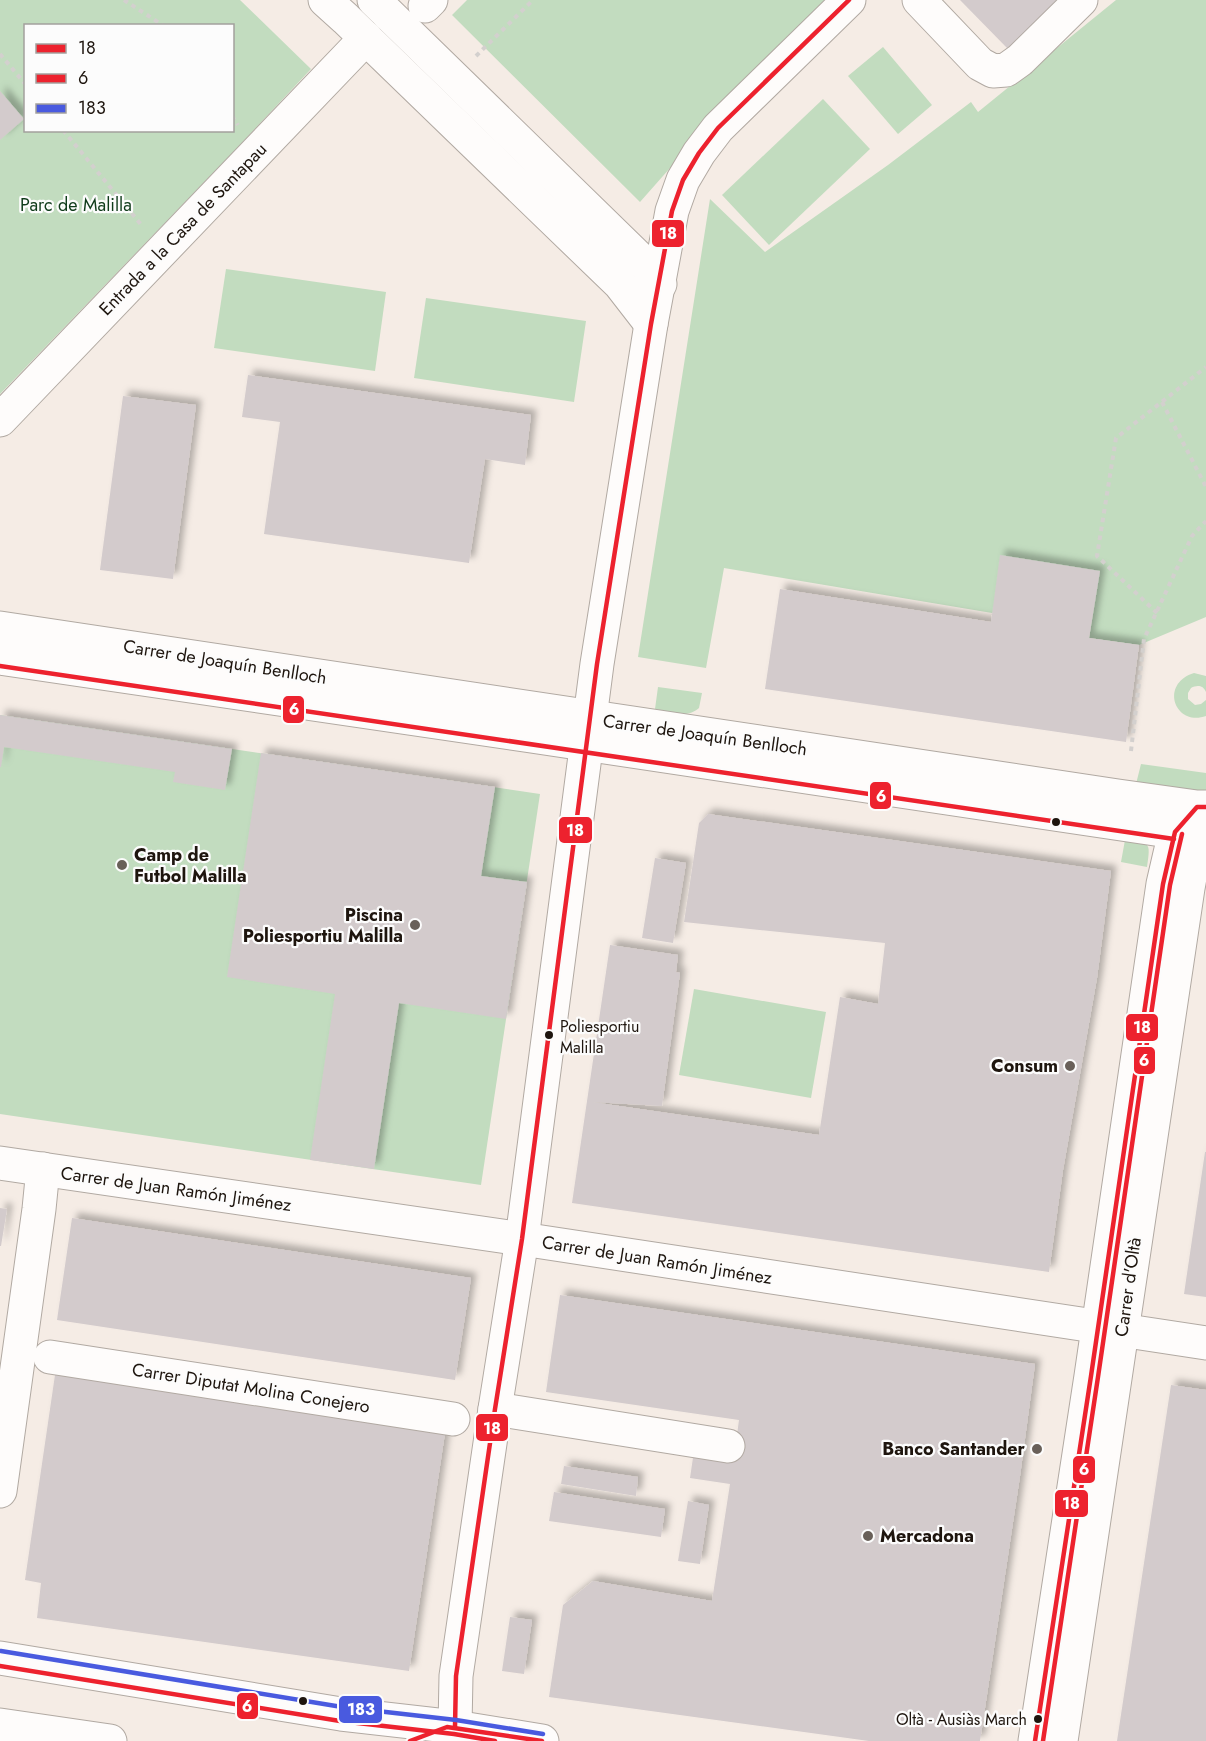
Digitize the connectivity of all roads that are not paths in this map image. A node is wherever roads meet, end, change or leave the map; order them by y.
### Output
1 (325, 0) edge
2 (374, 0) edge
3 (849, 0) edge
4 (919, 0) edge
5 (1081, 0) edge
6 (366, 38) junction
7 (620, 284) junction
8 (660, 284) junction
9 (651, 324) junction
10 (0, 420) edge
11 (0, 628) edge
12 (0, 657) edge
13 (590, 731) junction
14 (1196, 823) edge
15 (0, 1163) edge
16 (43, 1169) junction
17 (522, 1239) junction
18 (1110, 1329) junction
19 (1206, 1343) edge
20 (50, 1357) dead end
21 (495, 1409) junction
22 (453, 1419) dead end
23 (728, 1446) dead end
24 (0, 1491) edge
25 (0, 1658) edge
26 (0, 1725) edge
27 (451, 1727) junction
28 (110, 1741) edge
29 (410, 1741) edge
30 (542, 1741) edge
31 (1035, 1741) edge
32 (1061, 1741) edge

1 - 6 street
2 - 8 street
3 - 8 street
4 - 5 street
6 - 7 street
6 - 10 street, Entrada a la Casa de Santapau
7 - 8 street
7 - 9 street
8 - 9 street
9 - 13 street
11 - 13 street, Carrer de Joaquín Benlloch
12 - 13 street, Carrer de Joaquín Benlloch
13 - 14 street, Carrer de Joaquín Benlloch
13 - 17 street
14 - 18 street, Carrer d'Oltà
15 - 16 street, Carrer de Juan Ramón Jiménez
16 - 17 street, Carrer de Juan Ramón Jiménez
16 - 24 street
17 - 18 street, Carrer de Juan Ramón Jiménez
17 - 21 street
18 - 19 street, Carrer de Juan Ramón Jiménez
18 - 31 street, Carrer d'Oltà
18 - 32 street, Carrer d'Oltà
20 - 22 street, Carrer Diputat Molina Conejero
21 - 23 street
21 - 27 street
25 - 27 street
26 - 28 street
27 - 29 street
27 - 30 street

